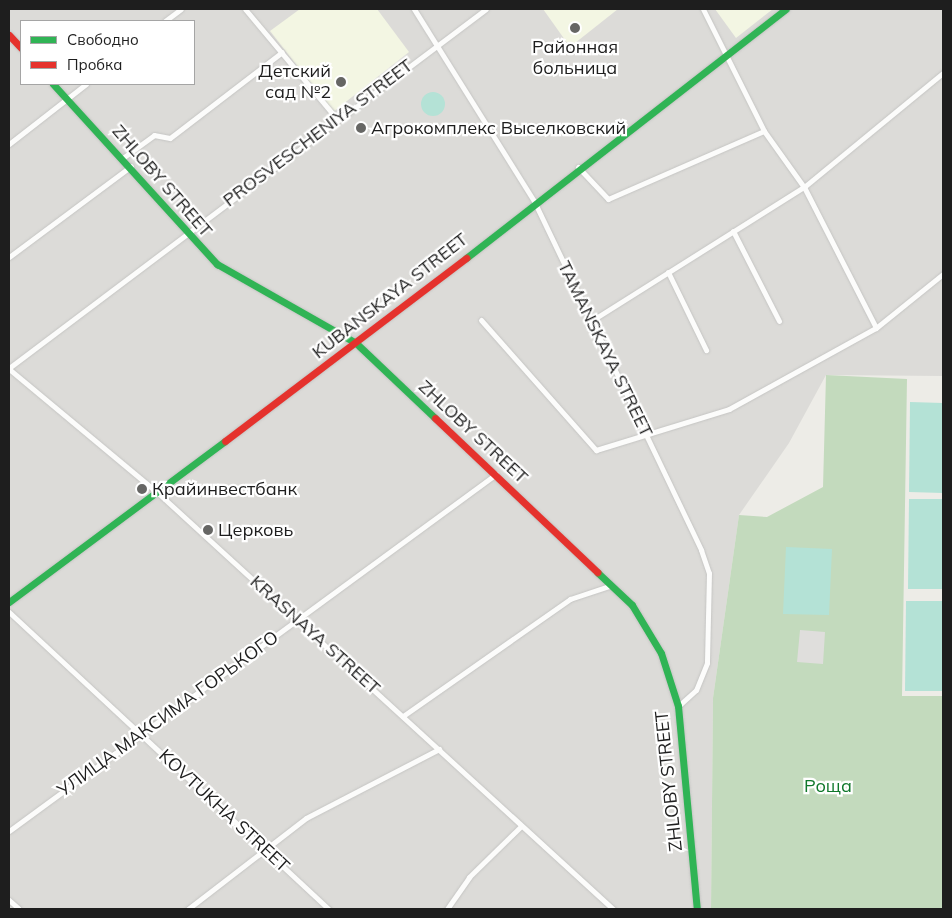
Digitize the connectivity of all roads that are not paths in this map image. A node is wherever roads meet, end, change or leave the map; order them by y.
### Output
1 (181, 9) edge
2 (245, 9) edge
3 (414, 9) edge
4 (486, 9) edge
5 (703, 9) edge
6 (786, 9) edge
7 (166, 20) edge
8 (9, 35) edge
9 (436, 44) junction
10 (20, 47) edge
11 (282, 52) junction
12 (728, 54) junction
13 (943, 73) edge
14 (54, 85) edge
15 (85, 85) edge
16 (67, 99) junction
17 (336, 118) junction
18 (764, 131) junction
19 (9, 144) edge
20 (124, 157) junction
21 (132, 165) junction
22 (578, 167) junction
23 (804, 187) junction
24 (534, 201) junction
25 (733, 231) junction
26 (186, 232) junction
27 (9, 257) edge
28 (668, 272) junction
29 (943, 274) edge
30 (481, 320) dead end
31 (592, 321) junction
32 (779, 321) dead end
33 (876, 328) junction
34 (356, 343) junction
35 (706, 350) dead end
36 (9, 368) edge
37 (647, 437) junction
38 (496, 474) junction
39 (158, 493) junction
40 (613, 585) junction
41 (9, 602) edge
42 (9, 612) edge
43 (297, 619) junction
44 (678, 706) junction
45 (403, 716) junction
46 (142, 734) junction
47 (439, 749) junction
48 (521, 826) junction
49 (9, 830) edge
50 (267, 851) junction
51 (9, 900) edge
52 (19, 909) edge
53 (188, 909) edge
54 (329, 909) edge
55 (447, 909) edge
56 (613, 909) edge
57 (697, 909) edge

1 - 7 street
2 - 11 street
3 - 9 street, TAMANSKAYA STREET
4 - 9 street, PROSVESCHENIYA STREET
5 - 12 street
6 - 12 street, KUBANSKAYA STREET
8 - 10 street
9 - 17 street, PROSVESCHENIYA STREET
9 - 24 street, TAMANSKAYA STREET
11 - 17 street
11 - 20 street
12 - 18 street
12 - 22 street, KUBANSKAYA STREET
13 - 23 street
14 - 16 street, ZHLOBY STREET
15 - 16 street
16 - 19 street
16 - 20 street, ZHLOBY STREET
17 - 26 street, PROSVESCHENIYA STREET
18 - 22 street
18 - 23 street
20 - 21 street, ZHLOBY STREET
21 - 26 street, ZHLOBY STREET
21 - 27 street
22 - 24 street, KUBANSKAYA STREET
23 - 25 street
23 - 33 street
24 - 31 street, TAMANSKAYA STREET
24 - 34 street, KUBANSKAYA STREET
25 - 28 street
25 - 32 street
26 - 34 street, ZHLOBY STREET
26 - 36 street, PROSVESCHENIYA STREET
28 - 31 street
28 - 35 street
29 - 33 street
30 - 37 street
31 - 37 street, TAMANSKAYA STREET
33 - 37 street
34 - 38 street, ZHLOBY STREET
34 - 39 street, KUBANSKAYA STREET
36 - 39 street, KRASNAYA STREET
37 - 44 street, TAMANSKAYA STREET
38 - 40 street, ZHLOBY STREET
38 - 43 street, УЛИЦА МАКСИМА ГОРЬКОГО
39 - 41 street, KUBANSKAYA STREET
39 - 43 street, KRASNAYA STREET
40 - 44 street, ZHLOBY STREET
40 - 45 street
42 - 46 street, KOVTUKHA STREET
43 - 45 street, KRASNAYA STREET
43 - 46 street, УЛИЦА МАКСИМА ГОРЬКОГО
44 - 57 street, ZHLOBY STREET
45 - 47 street, KRASNAYA STREET
46 - 49 street, УЛИЦА МАКСИМА ГОРЬКОГО
46 - 50 street, KOVTUKHA STREET
47 - 48 street, KRASNAYA STREET
47 - 50 street
48 - 55 street
48 - 56 street, KRASNAYA STREET
50 - 53 street
50 - 54 street, KOVTUKHA STREET
51 - 52 street

